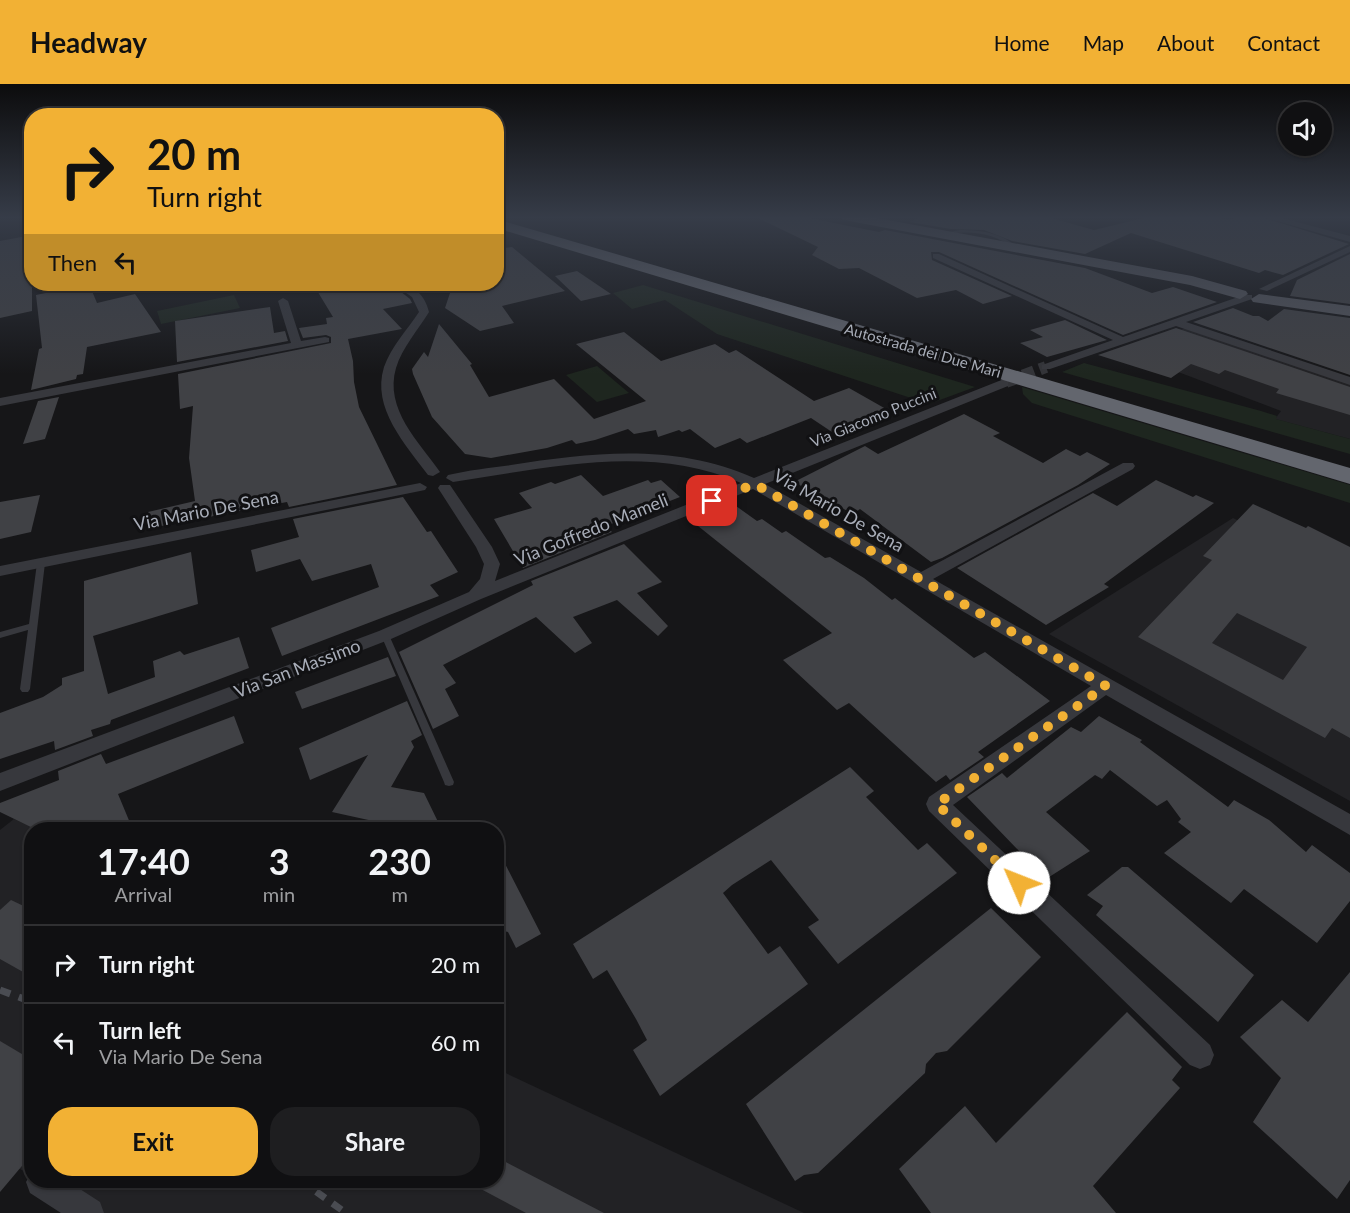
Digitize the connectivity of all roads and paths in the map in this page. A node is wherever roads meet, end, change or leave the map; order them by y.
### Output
1 (650, 269) edge
2 (677, 269) edge
3 (964, 269) edge
4 (1126, 269) edge
5 (1307, 269) edge
6 (411, 291) edge
7 (1253, 293) junction
8 (283, 301) dead end
9 (1350, 311) edge
10 (1179, 323) junction
11 (326, 340) dead end
12 (1121, 340) junction
13 (297, 346) junction
14 (1047, 367) tunnel mouth
15 (1350, 381) edge
16 (1004, 382) tunnel mouth
17 (0, 402) edge
18 (1350, 464) edge
19 (1128, 466) dead end
20 (433, 472) junction
21 (1350, 476) edge
22 (449, 483) junction
23 (755, 484) junction
24 (420, 487) junction
25 (41, 563) junction
26 (0, 571) edge
27 (920, 579) junction
28 (475, 596) junction
29 (32, 626) junction
30 (385, 634) junction
31 (0, 635) edge
32 (1106, 686) junction
33 (25, 689) dead end
34 (0, 782) edge
35 (449, 782) dead end
36 (1350, 825) edge
37 (1200, 1055) dead end
38 (50, 1188) edge
39 (89, 1213) edge

1 - 21 highway, Autostrada dei Due Mari
2 - 18 highway, Autostrada dei Due Mari
3 - 12 street
4 - 7 main road
5 - 7 street
6 - 20 street
7 - 9 main road
7 - 10 street
8 - 13 street
10 - 12 street
10 - 15 street
11 - 13 street
12 - 14 street
13 - 17 street
16 - 23 street, Via Giacomo Puccini
19 - 27 street
20 - 22 street
20 - 24 street
22 - 23 street, Via Mario De Sena
22 - 24 street, Via Mario De Sena
22 - 28 street
23 - 27 street, Via Mario De Sena
23 - 28 street, Via Goffredo Mameli
24 - 25 street, Via Mario De Sena
25 - 26 street, Via Mario De Sena
25 - 29 lane
27 - 32 street, Via Mario De Sena
28 - 30 street, Via San Massimo
29 - 31 lane
29 - 33 lane
30 - 34 street, Via San Massimo
30 - 35 lane
32 - 36 street, Via Mario De Sena
32 - 37 street
38 - 39 street

